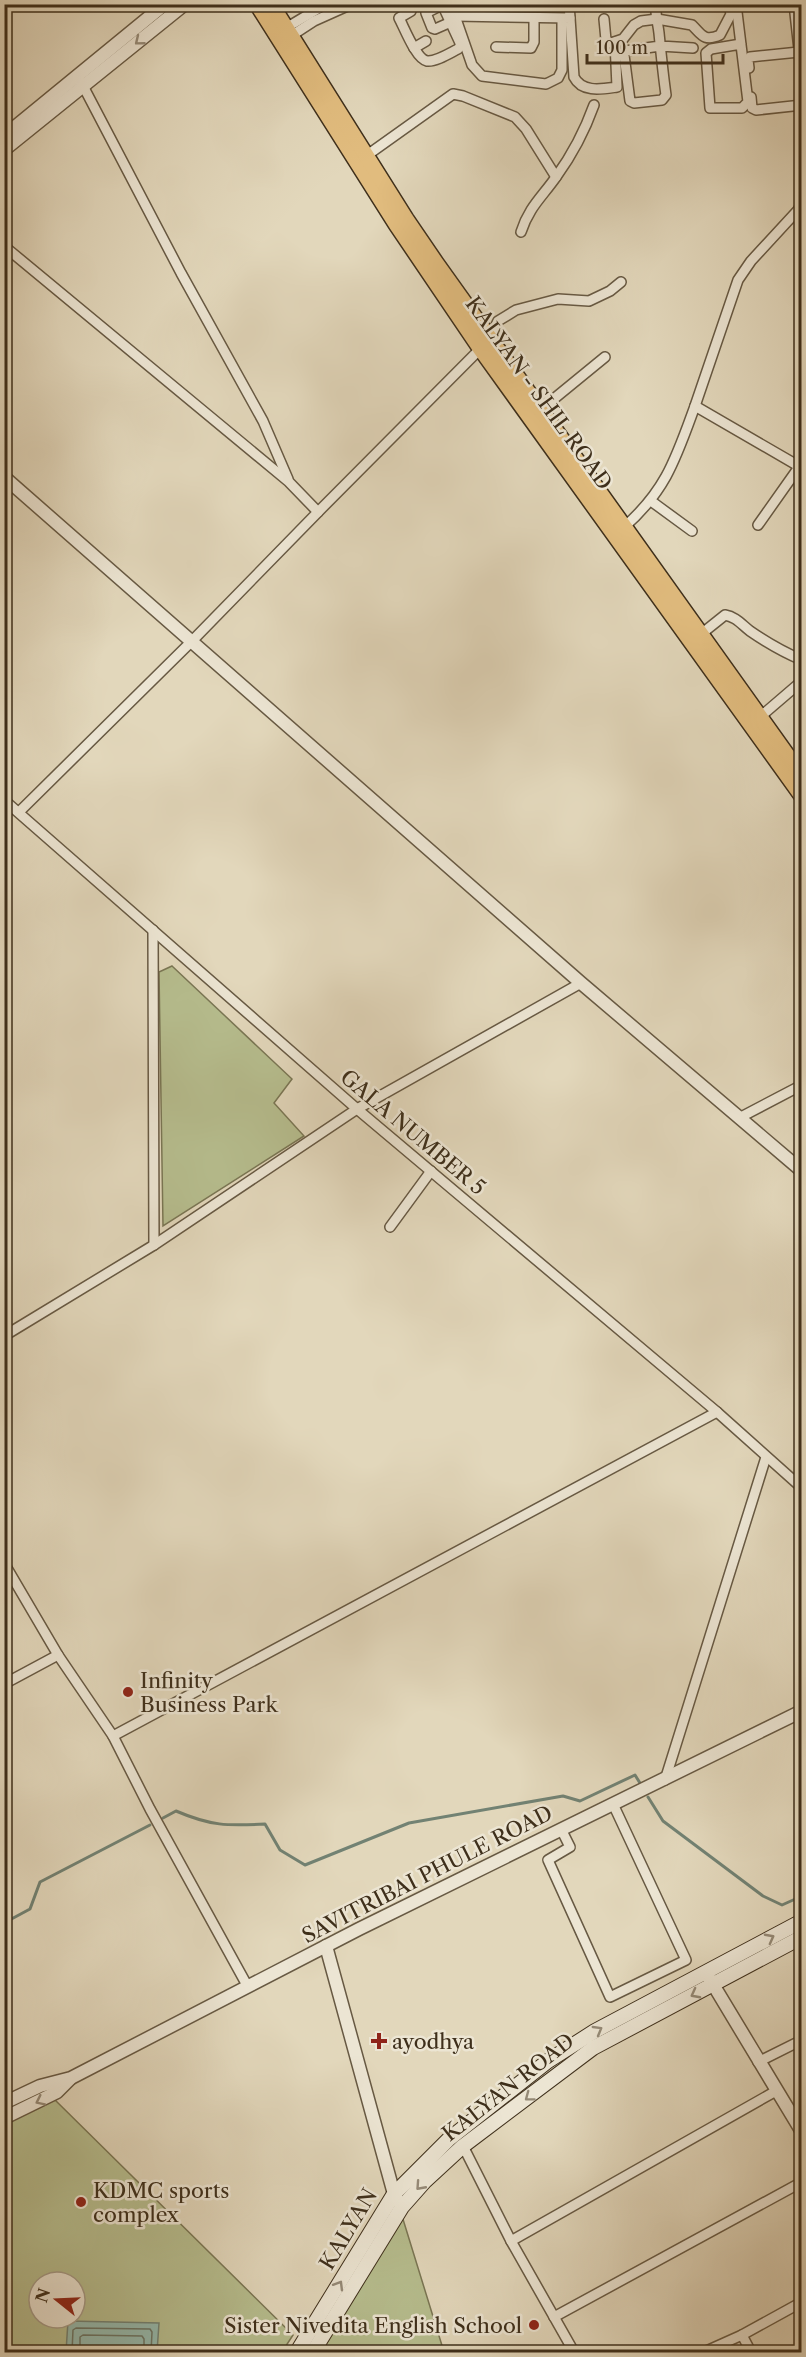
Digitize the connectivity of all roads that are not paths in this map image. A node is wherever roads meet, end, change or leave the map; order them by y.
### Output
1 (165, 4) edge
2 (185, 4) edge
3 (257, 4) edge
4 (271, 4) edge
5 (326, 4) edge
6 (352, 4) edge
7 (451, 4) edge
8 (569, 4) edge
9 (656, 4) edge
10 (729, 4) edge
11 (736, 4) edge
12 (795, 4) edge
13 (442, 5) edge
14 (411, 11) dead end
15 (453, 19) junction
16 (534, 19) junction
17 (566, 19) junction
18 (604, 19) dead end
19 (657, 19) junction
20 (289, 32) junction
21 (426, 41) dead end
22 (615, 42) junction
23 (741, 44) junction
24 (660, 46) junction
25 (496, 47) dead end
26 (414, 48) junction
27 (693, 48) dead end
28 (799, 52) junction
29 (801, 76) edge
30 (80, 82) junction
31 (594, 105) dead end
32 (801, 105) edge
33 (4, 136) edge
34 (4, 150) edge
35 (366, 156) junction
36 (556, 177) junction
37 (801, 203) edge
38 (521, 232) dead end
39 (4, 246) edge
40 (621, 282) dead end
41 (484, 344) junction
42 (605, 357) dead end
43 (695, 406) junction
44 (539, 411) junction
45 (800, 468) edge
46 (4, 477) edge
47 (289, 482) junction
48 (651, 501) junction
49 (318, 512) junction
50 (758, 525) dead end
51 (619, 531) junction
52 (692, 531) dead end
53 (700, 635) junction
54 (192, 642) junction
55 (801, 660) edge
56 (801, 681) edge
57 (760, 717) junction
58 (801, 776) edge
59 (801, 796) edge
60 (4, 800) edge
61 (19, 812) junction
62 (153, 930) junction
63 (581, 983) junction
64 (801, 1085) edge
65 (357, 1109) junction
66 (740, 1118) junction
67 (801, 1170) edge
68 (431, 1171) junction
69 (390, 1227) dead end
70 (154, 1245) junction
71 (4, 1336) edge
72 (717, 1412) junction
73 (766, 1456) junction
74 (801, 1488) edge
75 (4, 1563) edge
76 (58, 1655) junction
77 (4, 1684) edge
78 (801, 1710) edge
79 (113, 1736) junction
80 (665, 1779) junction
81 (613, 1804) junction
82 (561, 1829) junction
83 (801, 1921) edge
84 (801, 1937) edge
85 (326, 1946) junction
86 (705, 1972) junction
87 (714, 1984) junction
88 (248, 1987) junction
89 (620, 2017) junction
90 (626, 2031) junction
91 (801, 2040) edge
92 (758, 2062) junction
93 (71, 2078) junction
94 (776, 2091) junction
95 (4, 2103) edge
96 (4, 2118) edge
97 (801, 2132) edge
98 (449, 2139) joint
99 (463, 2146) junction
100 (801, 2182) edge
101 (394, 2194) junction
102 (402, 2207) junction
103 (511, 2241) junction
104 (801, 2302) edge
105 (554, 2317) junction
106 (742, 2335) junction
107 (297, 2352) edge
108 (314, 2352) edge
109 (574, 2352) edge
110 (704, 2352) edge
111 (751, 2352) edge

1 - 30 street
2 -> 30 street
3 - 41 main road, KALYAN - SHIL ROAD
4 - 20 main road, KALYAN - SHIL ROAD
5 - 20 street
6 - 20 street
7 - 15 street
8 - 17 street
9 - 19 street
10 - 19 street
11 - 23 street
12 - 28 street
13 - 15 street
13 - 15 street
14 - 26 street
15 - 16 street
15 - 17 street
15 - 26 street
16 - 17 street
16 - 25 street
17 - 22 street
18 - 22 street
19 - 22 street
19 - 24 street
20 - 35 main road, KALYAN - SHIL ROAD
21 - 26 street
23 - 23 street
24 - 24 street
24 - 27 street
28 - 29 street
28 - 32 street
30 - 33 street
30 - 34 street
30 - 47 street
31 - 36 street
35 - 36 street
35 - 41 main road, KALYAN - SHIL ROAD
36 - 38 street
37 - 43 street
39 - 47 street
40 - 41 street
41 - 44 main road, KALYAN - SHIL ROAD
41 - 49 street
41 - 51 main road, KALYAN - SHIL ROAD
42 - 44 street
43 - 45 street
43 - 48 street
44 - 51 main road, KALYAN - SHIL ROAD
45 - 50 street
46 - 54 street
47 - 49 street
48 - 51 street
48 - 52 street
49 - 54 street
51 - 53 main road, KALYAN - SHIL ROAD
51 - 59 main road, KALYAN - SHIL ROAD
53 - 55 street
53 - 57 main road, KALYAN - SHIL ROAD
54 - 61 street
54 - 63 street
56 - 57 street
57 - 58 main road, KALYAN - SHIL ROAD
60 - 61 street, GALA NUMBER 5
61 - 62 street, GALA NUMBER 5
62 - 65 street, GALA NUMBER 5
62 - 70 street
63 - 65 street
63 - 66 street
64 - 66 street
65 - 68 street, GALA NUMBER 5
65 - 70 street
66 - 67 street
68 - 69 street
68 - 72 street, GALA NUMBER 5
70 - 71 street
72 - 73 street, GALA NUMBER 5
72 - 79 street
73 - 74 street, GALA NUMBER 5
73 - 80 street
75 - 76 street
76 - 77 street
76 - 79 street
78 - 80 street, SAVITRIBAI PHULE ROAD
79 - 88 street
80 - 81 street, SAVITRIBAI PHULE ROAD
81 - 82 street, SAVITRIBAI PHULE ROAD
81 - 82 street
82 - 85 street, SAVITRIBAI PHULE ROAD
86 -> 83 main road, KALYAN ROAD
84 - 87 main road, KALYAN ROAD
85 - 88 street, SAVITRIBAI PHULE ROAD
85 - 101 street
86 - 87 street
86 - 89 main road, KALYAN ROAD
87 -> 90 main road, KALYAN ROAD
87 - 92 street
88 - 93 street, SAVITRIBAI PHULE ROAD
89 - 90 main road
98 -> 89 main road, KALYAN ROAD
90 -> 99 main road, KALYAN ROAD
91 - 92 street
92 - 94 street
93 - 95 street, SAVITRIBAI PHULE ROAD
93 -> 96 street, SAVITRIBAI PHULE ROAD
94 - 97 street
94 - 103 street
98 - 101 main road, KALYAN
99 -> 102 main road, KALYAN ROAD
99 - 103 street
100 - 105 street
101 - 102 street
107 -> 101 main road, KALYAN
102 - 108 main road, KALYAN ROAD
103 - 105 street
104 - 106 street
105 - 109 street
106 - 110 street
106 - 111 street

